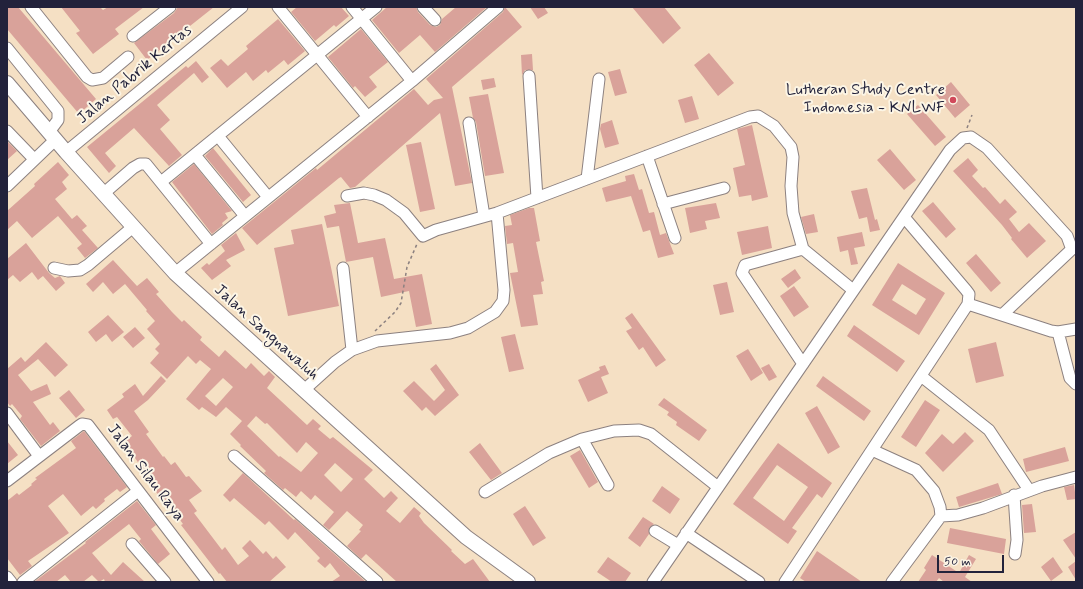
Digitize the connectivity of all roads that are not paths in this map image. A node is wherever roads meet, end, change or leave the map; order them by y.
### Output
1 (31, 7) edge
2 (170, 7) edge
3 (242, 7) edge
4 (278, 7) edge
5 (352, 7) edge
6 (376, 7) edge
7 (423, 7) edge
8 (498, 7) edge
9 (362, 19) junction
10 (435, 20) dead end
11 (133, 36) dead end
12 (7, 48) edge
13 (318, 55) junction
14 (128, 57) dead end
15 (529, 76) dead end
16 (600, 79) dead end
17 (412, 81) junction
18 (8, 85) edge
19 (368, 117) junction
20 (469, 123) dead end
21 (7, 131) edge
22 (52, 136) junction
23 (218, 136) junction
24 (66, 152) junction
25 (195, 155) junction
26 (647, 156) junction
27 (34, 159) junction
28 (587, 179) junction
29 (162, 182) junction
30 (7, 186) edge
31 (724, 188) dead end
32 (103, 194) junction
33 (347, 196) dead end
34 (268, 197) junction
35 (537, 198) junction
36 (663, 204) junction
37 (498, 213) junction
38 (245, 216) junction
39 (484, 216) junction
40 (904, 217) junction
41 (133, 227) junction
42 (675, 238) dead end
43 (211, 244) junction
44 (803, 249) junction
45 (1073, 252) edge
46 (54, 268) dead end
47 (343, 268) dead end
48 (175, 273) junction
49 (853, 290) junction
50 (968, 304) junction
51 (1002, 315) junction
52 (1076, 329) edge
53 (1058, 332) junction
54 (356, 348) junction
55 (803, 364) junction
56 (921, 376) junction
57 (1076, 384) edge
58 (304, 390) junction
59 (7, 413) edge
60 (582, 439) junction
61 (872, 450) junction
62 (39, 456) junction
63 (234, 456) dead end
64 (1076, 477) edge
65 (7, 481) edge
66 (608, 485) dead end
67 (718, 487) junction
68 (1029, 490) junction
69 (138, 491) junction
70 (485, 492) dead end
71 (1014, 495) junction
72 (941, 516) junction
73 (656, 531) dead end
74 (686, 533) junction
75 (132, 544) dead end
76 (678, 546) junction
77 (1015, 554) dead end
78 (7, 577) edge
79 (11, 582) edge
80 (23, 582) edge
81 (165, 582) edge
82 (208, 582) edge
83 (377, 582) edge
84 (528, 582) edge
85 (653, 582) edge
86 (759, 582) edge
87 (785, 582) edge
88 (892, 582) edge

1 - 14 street
2 - 11 street
3 - 24 street, Jalan Pabrik Kertas
4 - 13 street
5 - 9 street
6 - 9 street
7 - 10 street
8 - 17 street
9 - 13 street
9 - 17 street
12 - 22 street
13 - 19 street
13 - 23 street
15 - 35 street
16 - 28 street
17 - 19 street
18 - 22 main road, Jalan Sangnawaluh
19 - 34 street
20 - 39 street
21 - 27 street
22 - 24 main road, Jalan Sangnawaluh
22 - 27 street
23 - 25 street
23 - 34 street
24 - 32 main road, Jalan Sangnawaluh
25 - 29 street
25 - 38 street
26 - 28 street
26 - 36 street
26 - 44 street
27 - 30 street
28 - 35 street
29 - 32 street
29 - 43 street
31 - 36 street
32 - 41 main road, Jalan Sangnawaluh
33 - 39 street
34 - 38 street
35 - 37 street
36 - 42 street
37 - 39 street
37 - 54 street
38 - 43 street
40 - 45 street
40 - 49 street
40 - 50 street
41 - 46 street
41 - 48 main road, Jalan Sangnawaluh
43 - 48 street
44 - 49 street
44 - 55 street
45 - 51 street
47 - 54 street
48 - 58 main road, Jalan Sangnawaluh
49 - 55 street
50 - 51 street
50 - 56 street
51 - 53 street
52 - 53 street
53 - 57 street
54 - 58 street
55 - 67 street
56 - 61 street
56 - 68 street
58 - 84 main road, Jalan Sangnawaluh
59 - 62 street
60 - 66 street
60 - 67 street
60 - 70 street
61 - 72 street
61 - 87 street
62 - 65 street, Jalan Silau Raya
62 - 69 street, Jalan Silau Raya
63 - 83 street
64 - 68 street
67 - 74 street
68 - 71 street
69 - 80 street
69 - 82 street, Jalan Silau Raya
71 - 72 street
71 - 77 street
72 - 88 street
73 - 76 street
74 - 76 street
74 - 86 street
75 - 81 street
76 - 85 street
78 - 79 street

